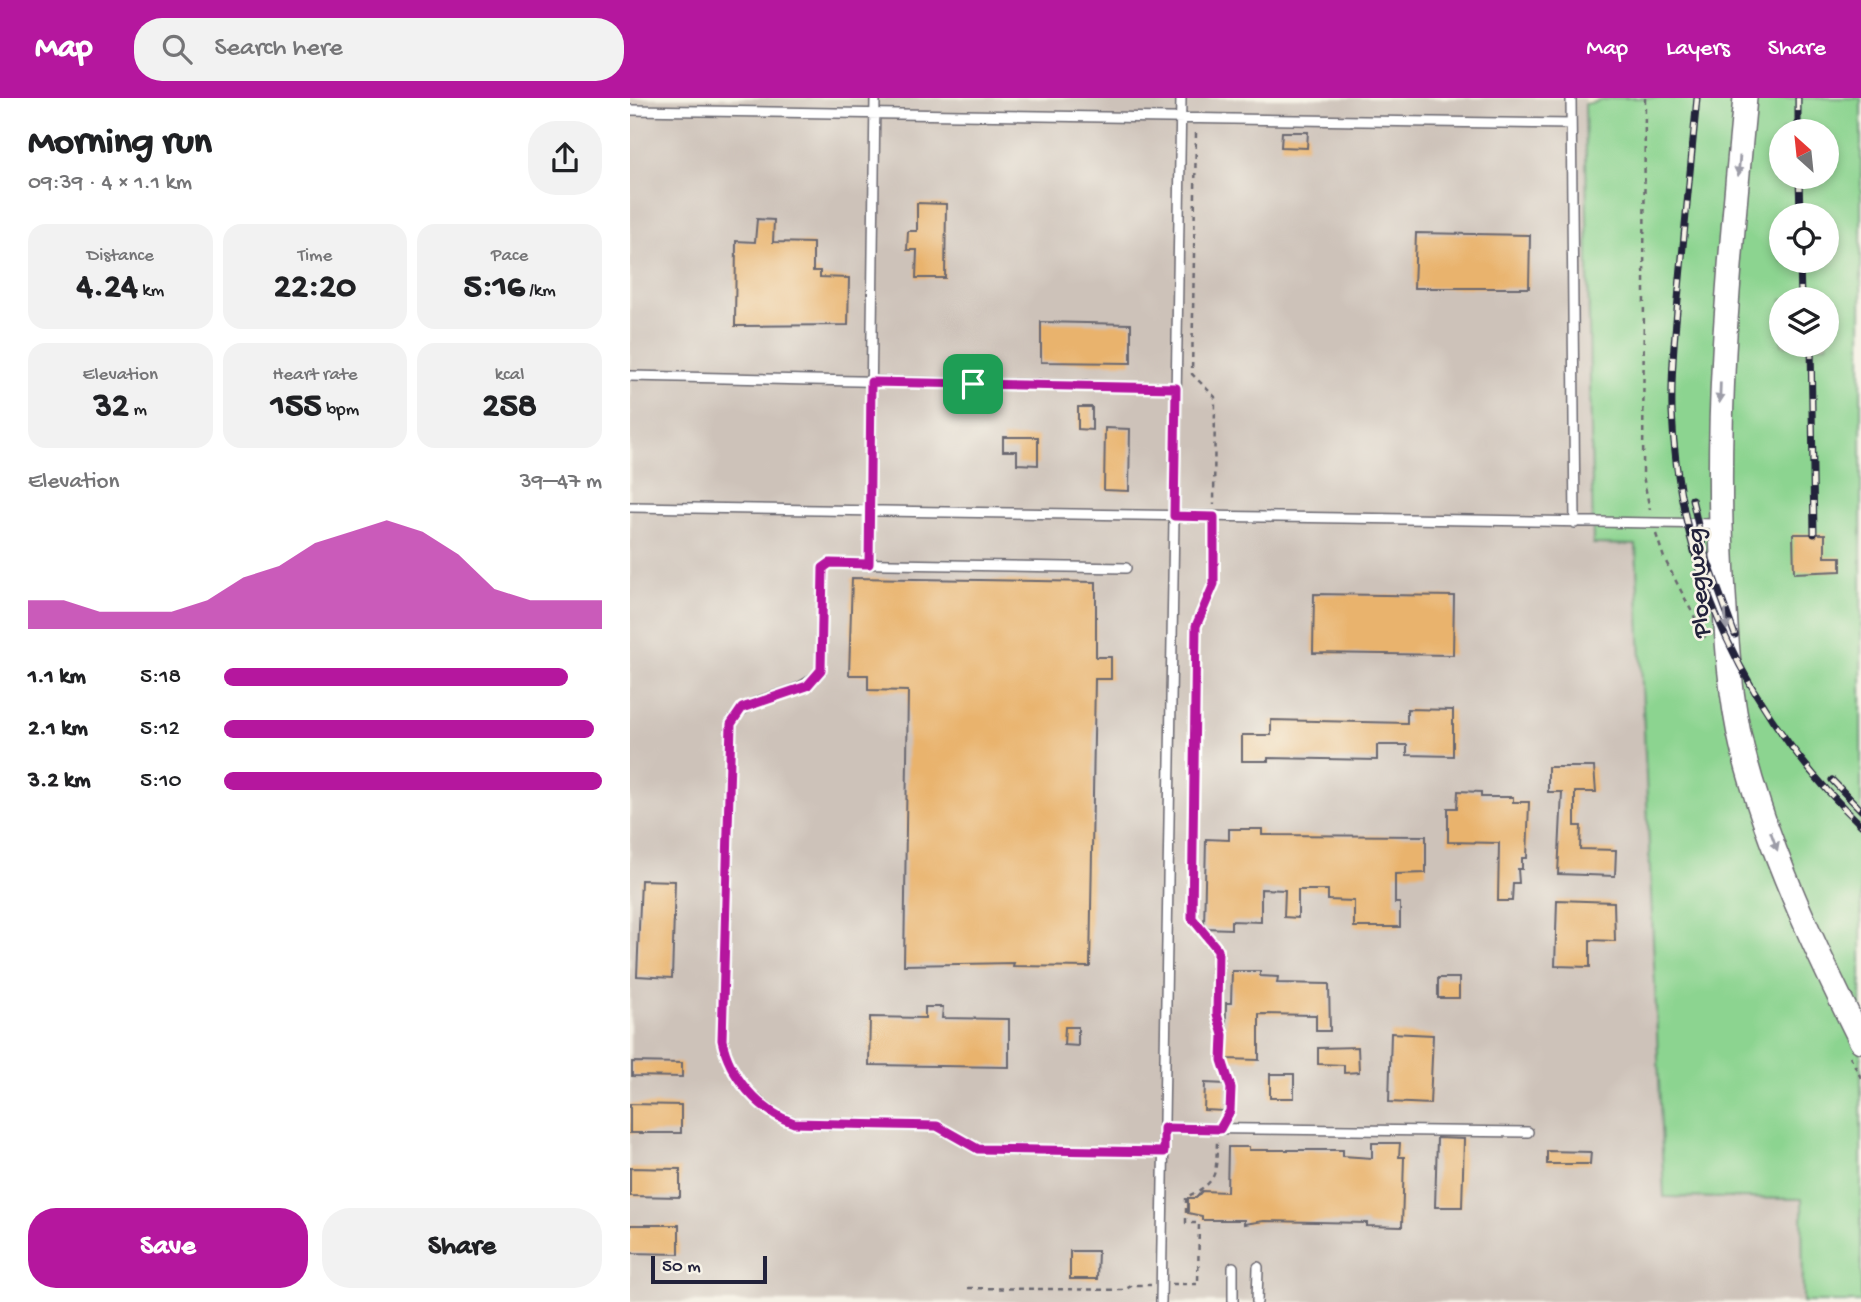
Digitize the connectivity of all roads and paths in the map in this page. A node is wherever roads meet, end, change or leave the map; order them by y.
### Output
1 (875, 98) edge
2 (1181, 98) edge
3 (1571, 98) edge
4 (1745, 98) edge
5 (630, 110) edge
6 (875, 113) junction
7 (1180, 117) junction
8 (1571, 124) junction
9 (1196, 133) dead end
10 (630, 376) edge
11 (871, 382) junction
12 (1176, 388) junction
13 (630, 507) edge
14 (869, 511) junction
15 (1174, 516) junction
16 (1214, 517) junction
17 (1575, 523) junction
18 (1719, 524) junction
19 (869, 564) junction
20 (1126, 569) dead end
21 (1861, 1041) edge
22 (1164, 1128) junction
23 (1220, 1129) junction
24 (1528, 1132) dead end
25 (1164, 1152) junction
26 (1233, 1267) dead end
27 (1258, 1267) dead end
28 (1162, 1284) junction
29 (968, 1288) dead end
30 (1161, 1302) edge
31 (1233, 1302) edge
32 (1257, 1302) edge

1 - 6 lane
2 - 7 lane
3 - 8 lane
4 -> 18 street, Ploegweg
5 - 6 lane
6 - 7 lane
6 - 11 lane
7 - 8 lane
7 - 12 lane
8 - 17 lane
9 - 16 path
10 - 11 lane
11 - 12 lane
11 - 14 lane
12 - 15 lane
13 - 14 lane
14 - 15 lane
14 - 19 lane
15 - 16 lane
15 - 22 lane
16 - 17 lane
16 - 23 path
17 - 18 lane
18 -> 21 street, Ploegweg
19 - 20 lane
19 - 25 lane
22 - 23 lane
22 - 25 lane
23 - 24 lane
23 - 28 path
25 - 28 lane
26 - 31 lane
27 - 32 lane
28 - 29 path
28 - 30 lane

